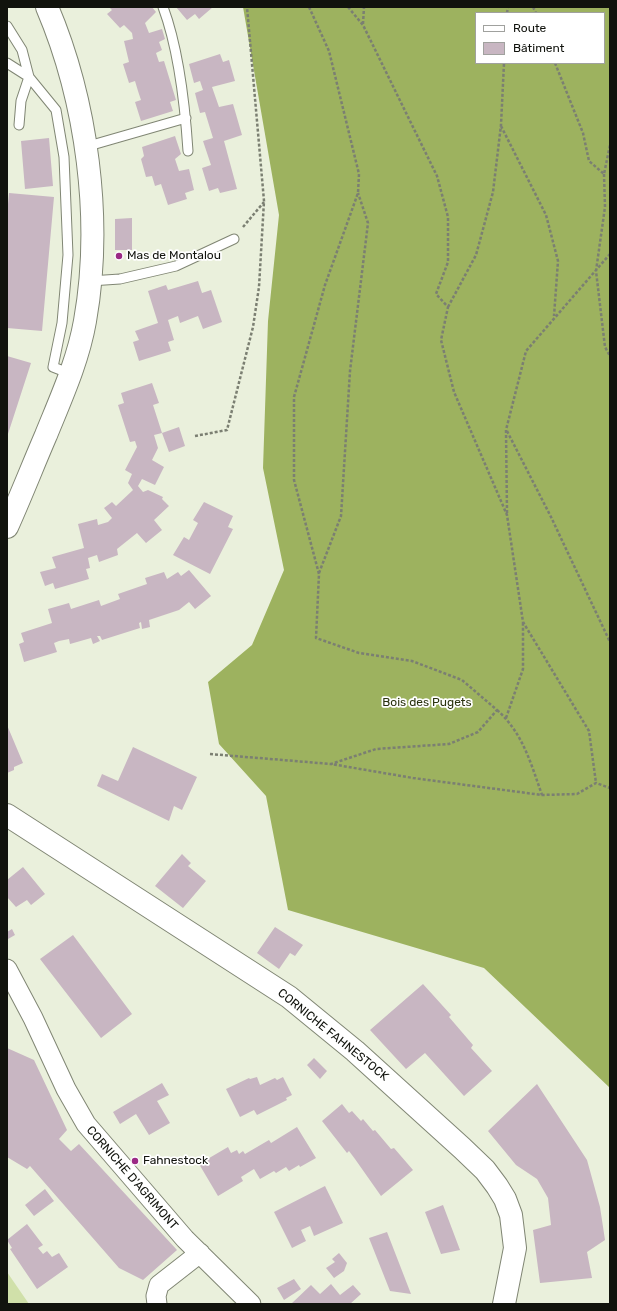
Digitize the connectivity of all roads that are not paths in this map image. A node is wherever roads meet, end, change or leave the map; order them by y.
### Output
1 (47, 7) edge
2 (163, 7) edge
3 (7, 26) edge
4 (7, 63) edge
5 (29, 77) junction
6 (186, 118) junction
7 (19, 125) dead end
8 (85, 147) junction
9 (188, 151) dead end
10 (234, 239) road end
11 (90, 281) junction
12 (71, 374) junction
13 (7, 527) edge
14 (7, 815) edge
15 (7, 969) edge
16 (200, 1253) junction
17 (157, 1304) edge
18 (251, 1304) edge
19 (504, 1304) edge

1 - 8 main road
2 - 6 lane
3 - 5 lane
4 - 5 lane
5 - 7 lane
5 - 12 lane
6 - 8 lane
6 - 9 lane
8 - 11 main road
10 - 11 lane
11 - 12 main road
12 - 13 main road
14 - 19 main road, CORNICHE FAHNESTOCK
15 - 16 street, CORNICHE D'AGRIMONT
16 - 17 street
16 - 18 street, CORNICHE D'AGRIMONT

